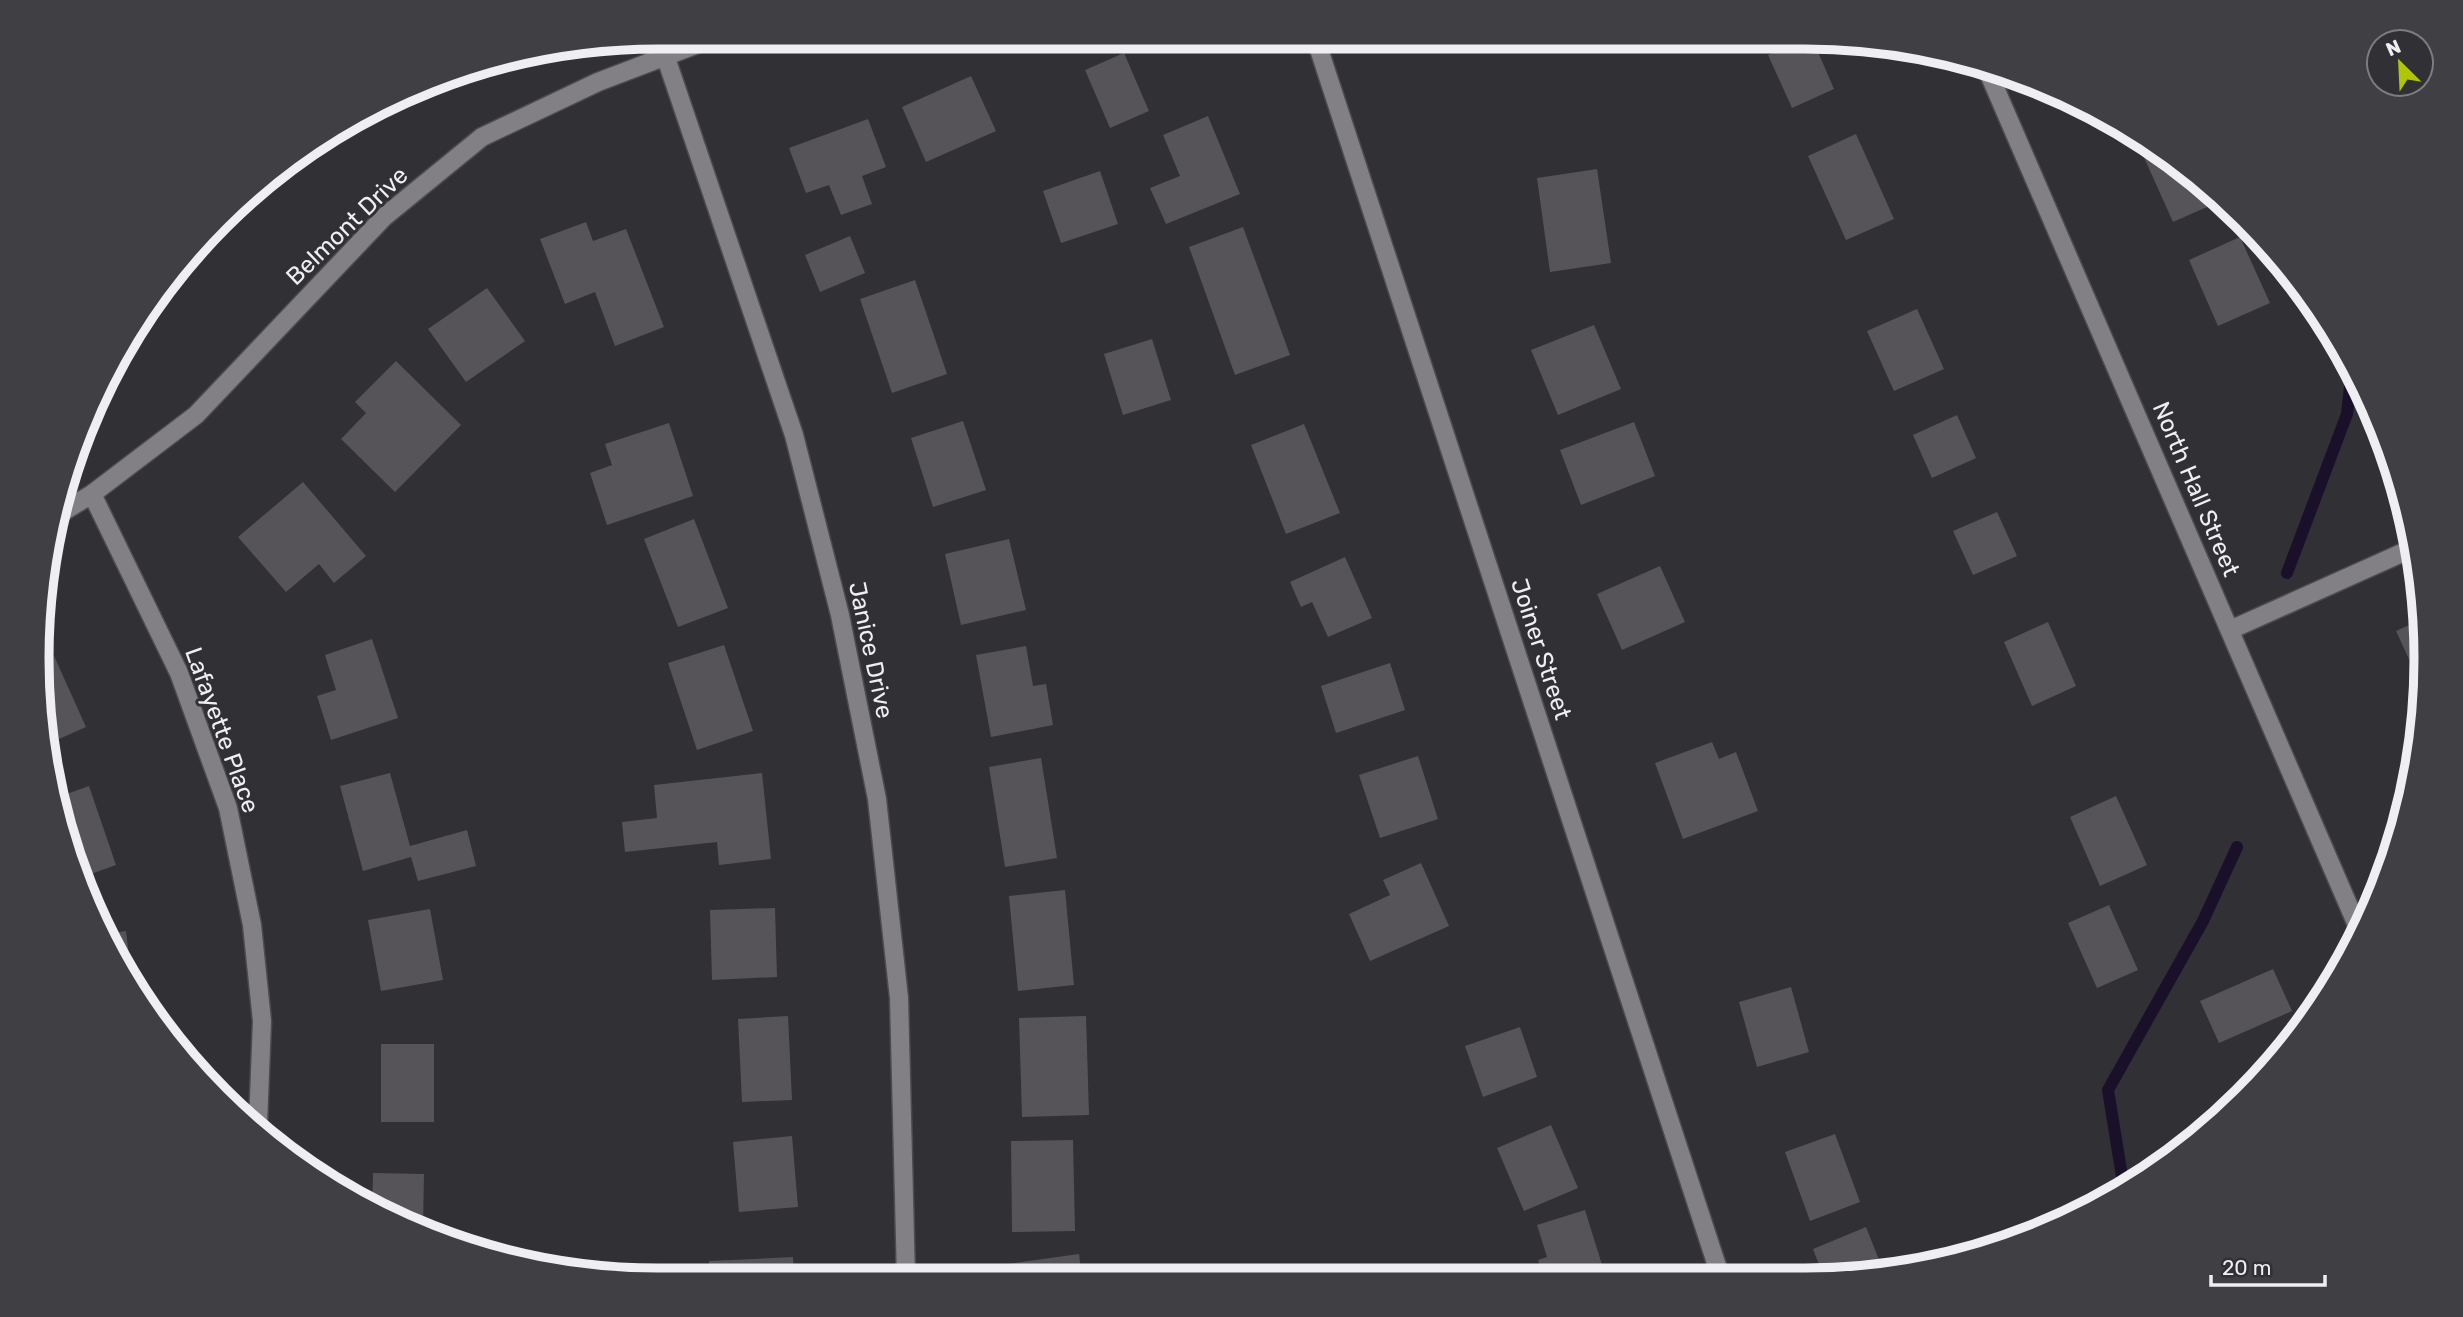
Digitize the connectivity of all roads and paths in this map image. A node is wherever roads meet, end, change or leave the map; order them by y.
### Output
1 (681, 49) edge
2 (1319, 49) edge
3 (664, 55) junction
4 (1991, 79) edge
5 (92, 494) junction
6 (68, 509) edge
7 (2404, 552) edge
8 (2230, 631) junction
9 (2355, 920) edge
10 (258, 1118) edge
11 (906, 1268) edge
12 (1717, 1268) edge

1 - 3 street, Belmont Drive
2 - 12 street, Joiner Street
3 - 5 street, Belmont Drive
3 - 11 street, Janice Drive
4 - 8 street, North Hall Street
5 - 6 street, Belmont Drive
5 - 10 street, Lafayette Place
7 - 8 street
8 - 9 street, North Hall Street

